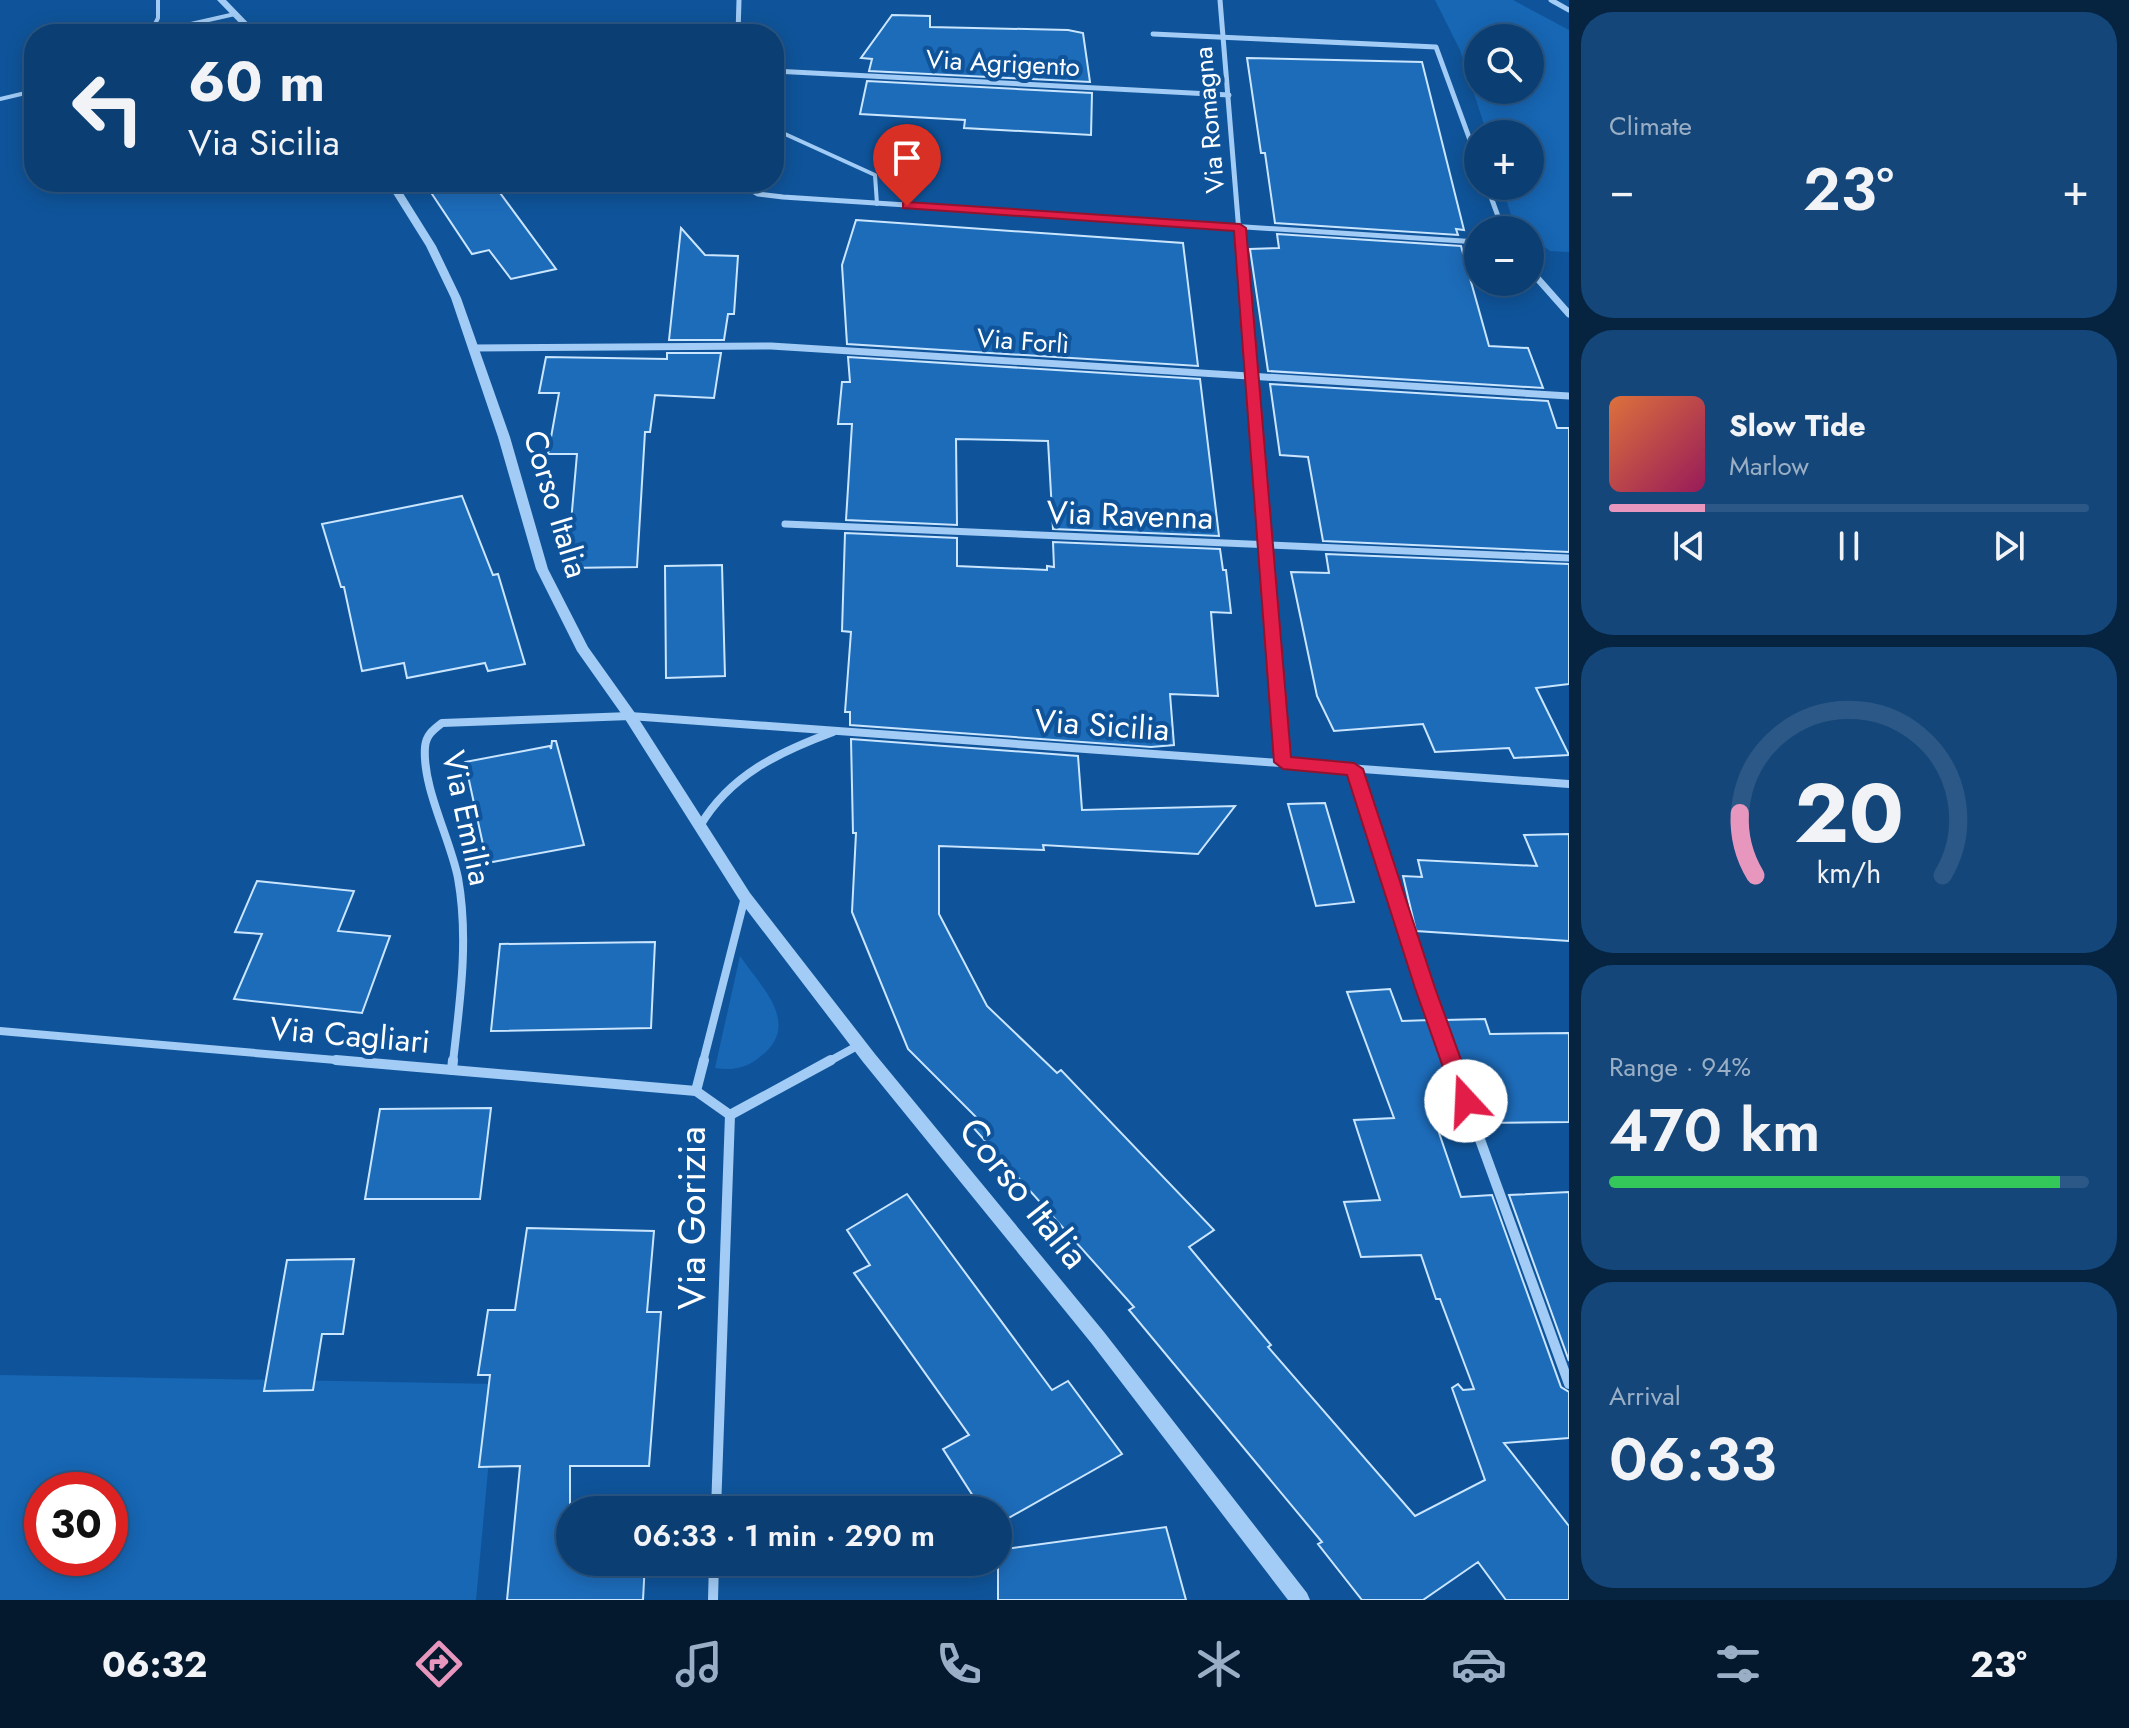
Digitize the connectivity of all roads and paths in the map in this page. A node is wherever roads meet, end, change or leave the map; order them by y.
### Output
1 (158, 0) edge
2 (221, 0) edge
3 (739, 0) edge
4 (1220, 0) edge
5 (1551, 0) edge
6 (1569, 10) edge
7 (235, 14) junction
8 (155, 24) edge
9 (192, 24) edge
10 (245, 24) edge
11 (738, 24) edge
12 (1153, 34) dead end
13 (1225, 38) junction
14 (784, 72) edge
15 (24, 93) edge
16 (1229, 95) junction
17 (0, 99) edge
18 (1464, 124) edge
19 (784, 134) edge
20 (397, 192) edge
21 (754, 192) edge
22 (877, 204) junction
23 (1240, 228) junction
24 (1464, 241) edge
25 (1544, 285) edge
26 (1569, 314) edge
27 (474, 348) junction
28 (1252, 375) junction
29 (1569, 396) edge
30 (785, 524) dead end
31 (1265, 545) junction
32 (1569, 558) edge
33 (630, 716) junction
34 (837, 730) junction
35 (1283, 762) junction
36 (1354, 769) junction
37 (1569, 784) edge
38 (700, 826) junction
39 (745, 897) junction
40 (0, 1031) edge
41 (859, 1045) junction
42 (452, 1070) junction
43 (696, 1091) junction
44 (730, 1115) junction
45 (1569, 1384) edge
46 (716, 1496) edge
47 (714, 1576) edge
48 (713, 1600) edge
49 (1300, 1600) edge

1 - 8 lane
2 - 7 street
3 - 11 street
4 - 13 street, Via Romagna
5 - 6 street
7 - 9 lane
7 - 10 street
12 - 13 street
13 - 16 street, Via Romagna
13 - 18 street
14 - 16 street, Via Agrigento
15 - 17 lane
16 - 23 street, Via Romagna
19 - 22 lane
20 - 27 street, Corso Italia
21 - 22 street
22 - 23 street
23 - 24 street
23 - 28 street, Via Romagna
25 - 26 street
27 - 28 street, Via Forlì
27 - 33 street, Corso Italia
28 - 29 street, Via Forlì
28 - 31 street, Via Romagna
30 - 31 street, Via Ravenna
31 - 32 street, Via Ravenna
31 - 35 street, Via Romagna
33 - 34 street, Via Sicilia
33 - 38 street, Corso Italia
33 - 42 street, Via Emilia
34 - 35 street, Via Sicilia
34 - 38 street
35 - 36 street, Via Sicilia
36 - 37 street, Via Sicilia
36 - 45 street
38 - 39 street, Corso Italia
39 - 41 street, Corso Italia
39 - 43 street, Via Gorizia
40 - 42 street, Via Cagliari
41 - 44 street
41 - 49 street, Corso Italia
42 - 43 street, Via Cagliari
43 - 44 street, Via Gorizia
44 - 46 street, Via Gorizia
47 - 48 street

